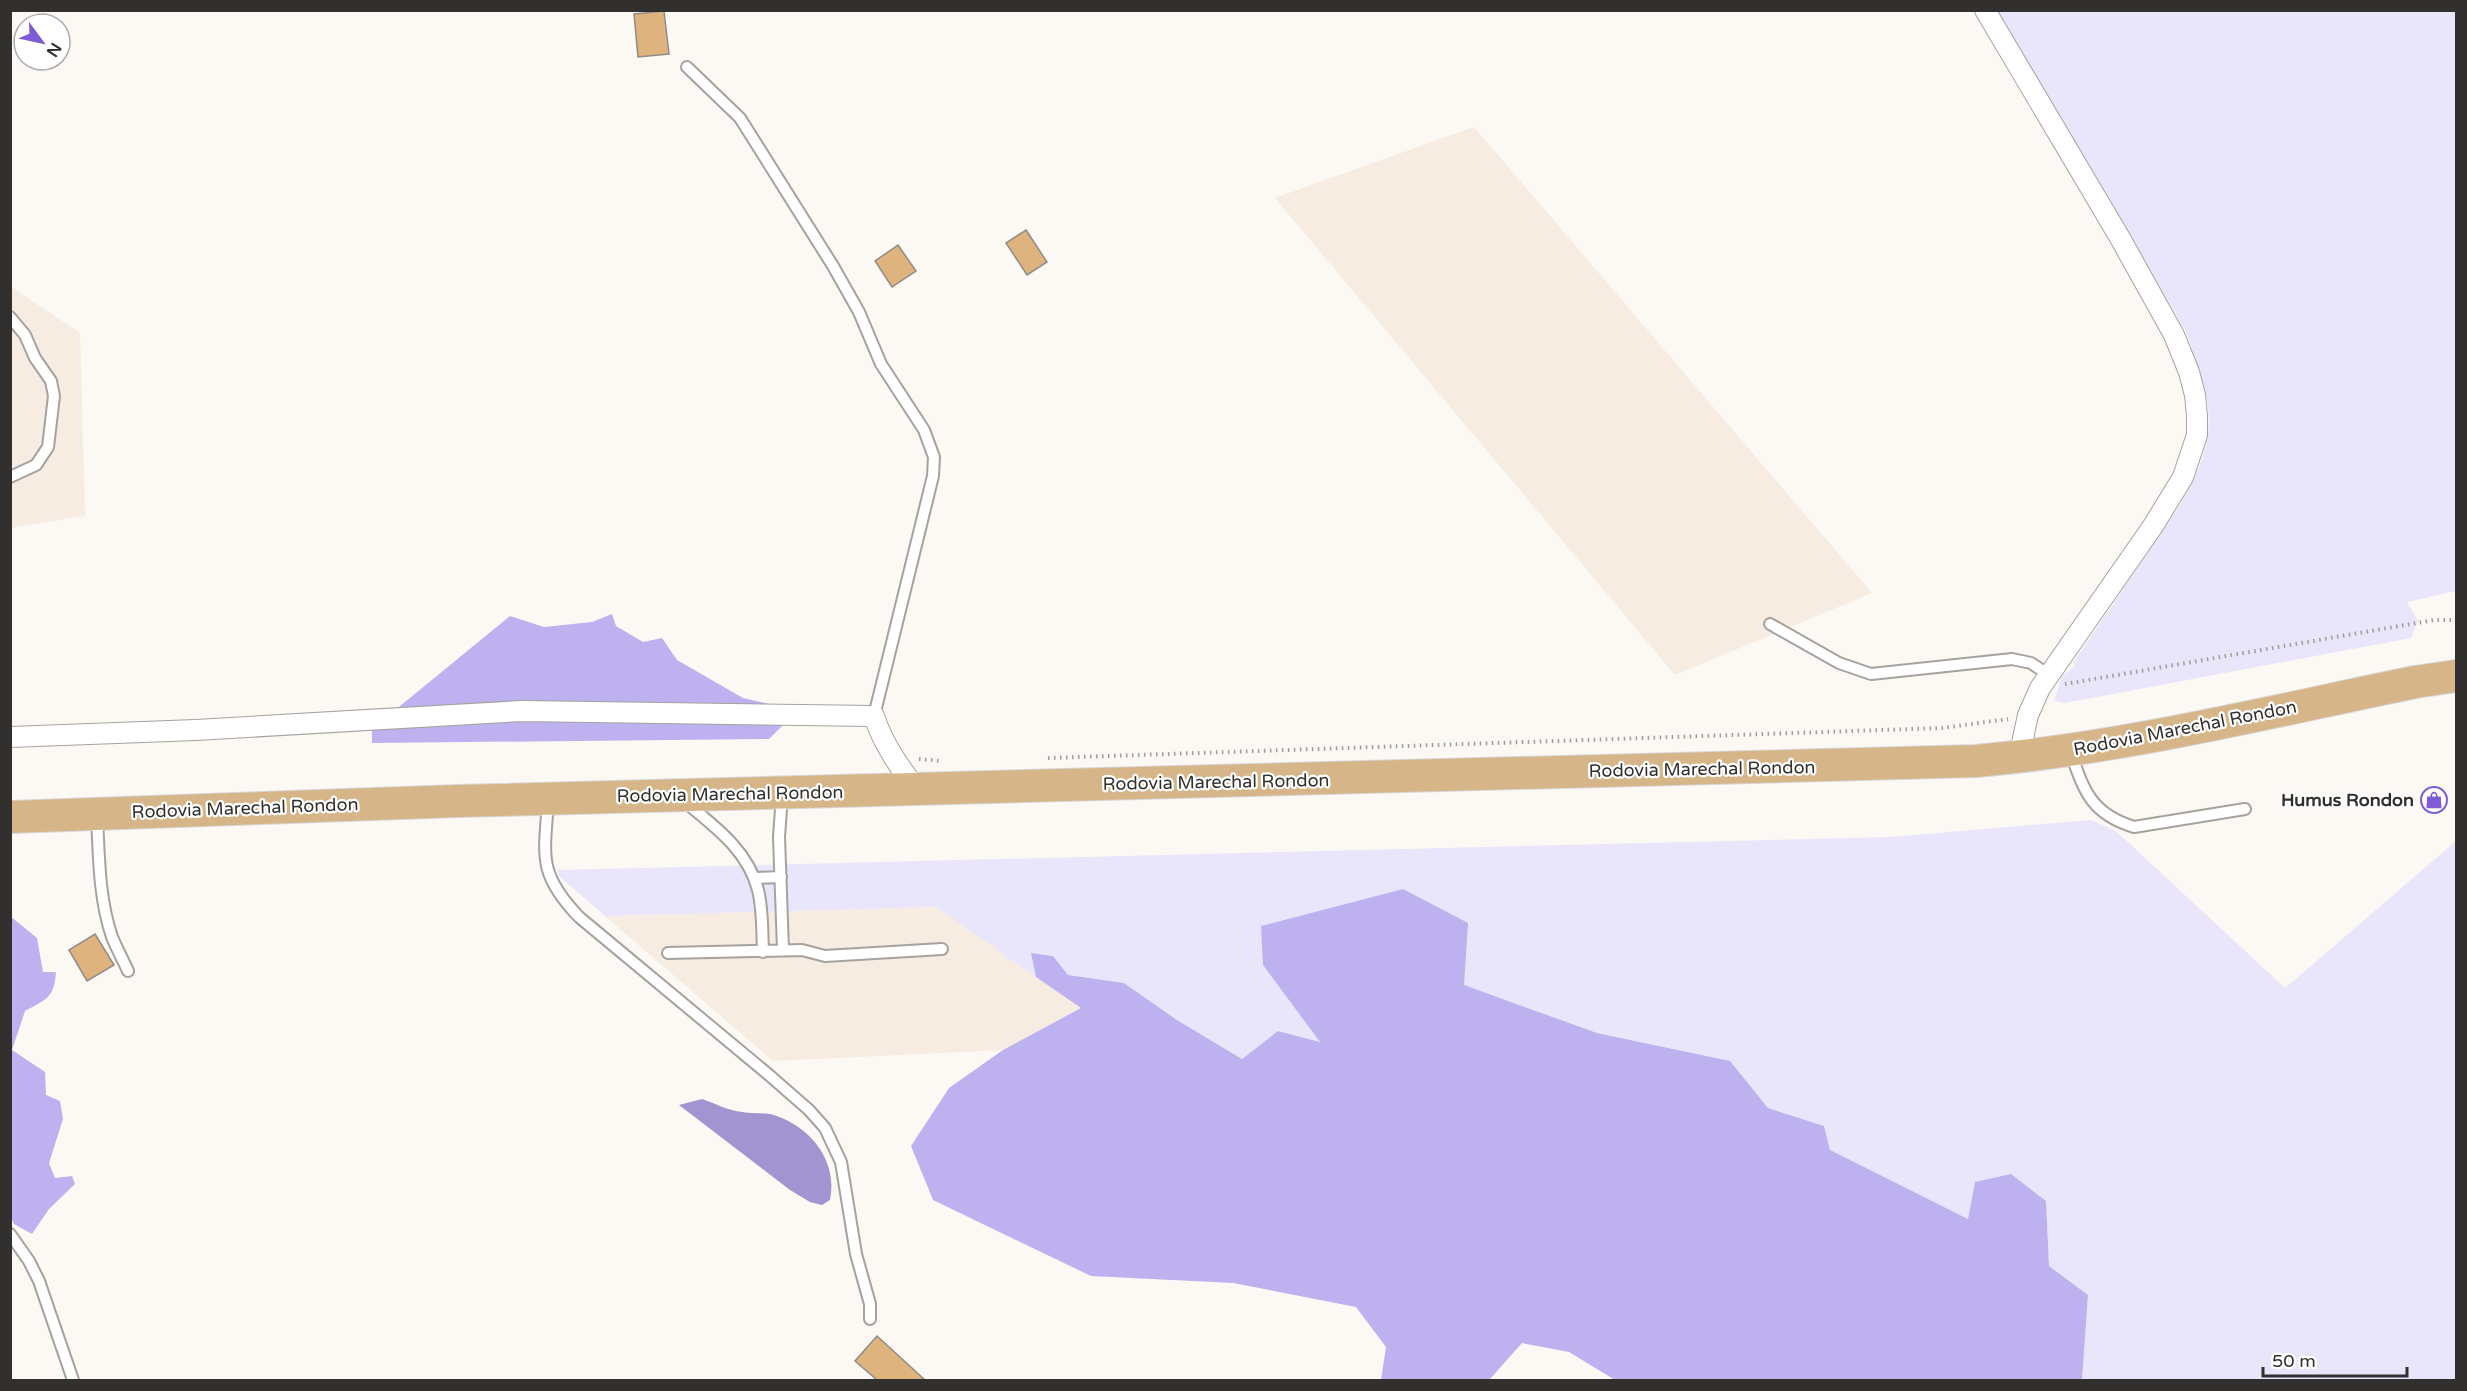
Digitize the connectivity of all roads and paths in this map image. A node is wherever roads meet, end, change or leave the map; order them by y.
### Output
1 (1985, 10) edge
2 (687, 67) dead end
3 (10, 318) edge
4 (10, 477) edge
5 (2457, 620) edge
6 (1770, 624) dead end
7 (2457, 667) edge
8 (2457, 676) edge
9 (2045, 681) junction
10 (2415, 682) junction
11 (2028, 715) junction
12 (874, 716) junction
13 (10, 737) edge
14 (2070, 750) junction
15 (889, 751) junction
16 (2019, 757) junction
17 (1044, 758) dead end
18 (951, 762) dead end
19 (916, 789) junction
20 (782, 793) junction
21 (677, 795) junction
22 (549, 798) junction
23 (2245, 809) dead end
24 (97, 814) junction
25 (10, 817) edge
26 (781, 877) junction
27 (754, 878) junction
28 (942, 949) dead end
29 (783, 950) junction
30 (763, 952) junction
31 (668, 953) dead end
32 (128, 971) dead end
33 (10, 1234) edge
34 (870, 1319) dead end
35 (73, 1380) edge

1 - 9 street
2 - 12 lane
3 - 4 lane
5 - 9 path
6 - 9 lane
7 - 10 main road, Rodovia Marechal Rondon
8 - 10 main road, Rodovia Marechal Rondon
9 - 11 street
10 - 14 main road, Rodovia Marechal Rondon
11 - 16 street
11 - 17 path
12 - 13 street
12 - 15 street
14 - 16 main road, Rodovia Marechal Rondon
14 - 23 lane
15 - 18 path
15 - 19 street
16 - 19 main road, Rodovia Marechal Rondon
19 - 20 main road, Rodovia Marechal Rondon
20 - 21 main road, Rodovia Marechal Rondon
20 - 26 lane
21 - 22 main road, Rodovia Marechal Rondon
21 - 27 lane
22 - 24 main road, Rodovia Marechal Rondon
22 - 34 lane
24 - 25 main road, Rodovia Marechal Rondon
24 - 32 lane
26 - 27 lane
26 - 29 lane
27 - 30 lane
28 - 29 lane
29 - 30 lane
30 - 31 lane
33 - 35 lane

